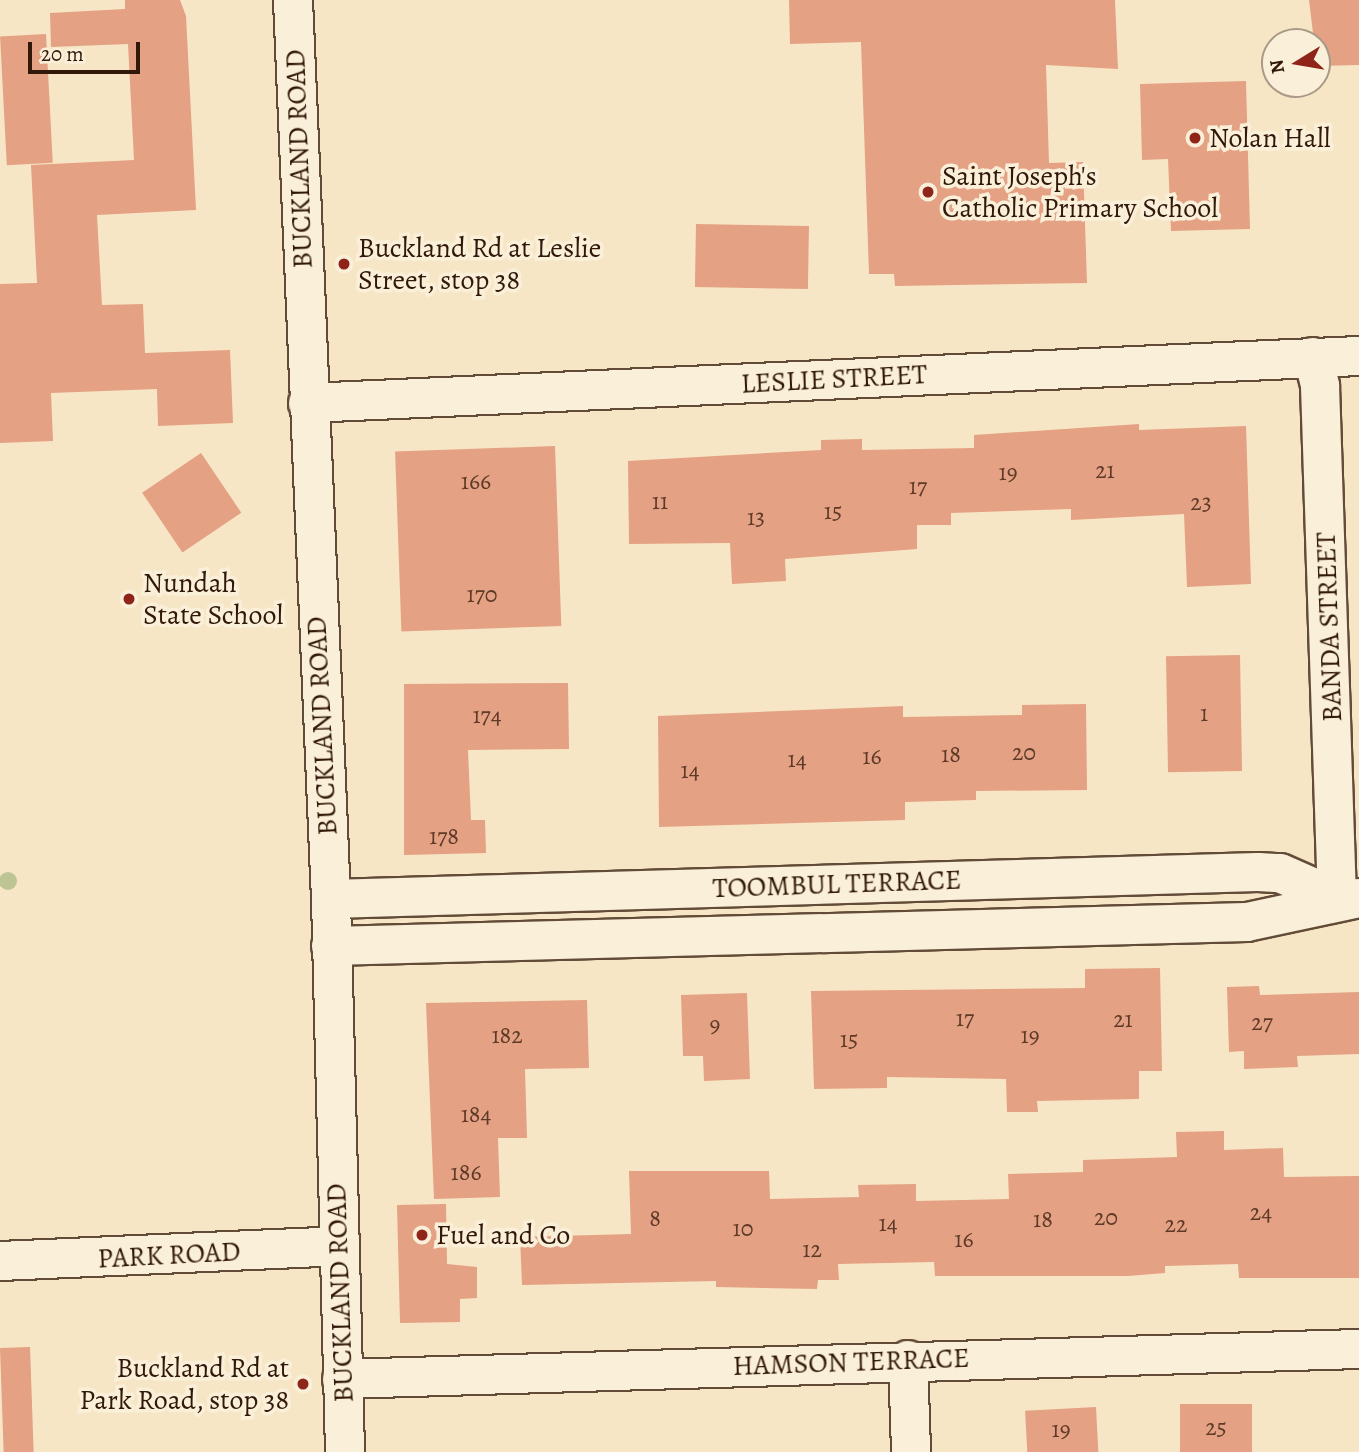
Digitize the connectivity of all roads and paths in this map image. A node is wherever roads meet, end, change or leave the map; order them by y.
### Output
1 (293, 0) edge
2 (1359, 356) edge
3 (1313, 358) junction
4 (308, 403) junction
5 (1348, 898) edge
6 (331, 899) junction
7 (331, 946) junction
8 (339, 1246) junction
9 (0, 1261) edge
10 (1359, 1349) edge
11 (908, 1360) junction
12 (342, 1379) junction
13 (345, 1452) edge
14 (911, 1452) edge

1 - 4 street, BUCKLAND ROAD
2 - 3 street, LESLIE STREET
3 - 4 street, LESLIE STREET
3 - 5 street, BANDA STREET
4 - 6 street, BUCKLAND ROAD
5 - 6 street, TOOMBUL TERRACE
5 - 7 street, TOOMBUL TERRACE
6 - 7 street, BUCKLAND ROAD
7 - 8 street, BUCKLAND ROAD
8 - 9 street, PARK ROAD
8 - 12 street, BUCKLAND ROAD
10 - 11 street, HAMSON TERRACE
11 - 12 street, HAMSON TERRACE
11 - 14 street
12 - 13 street, BUCKLAND ROAD

